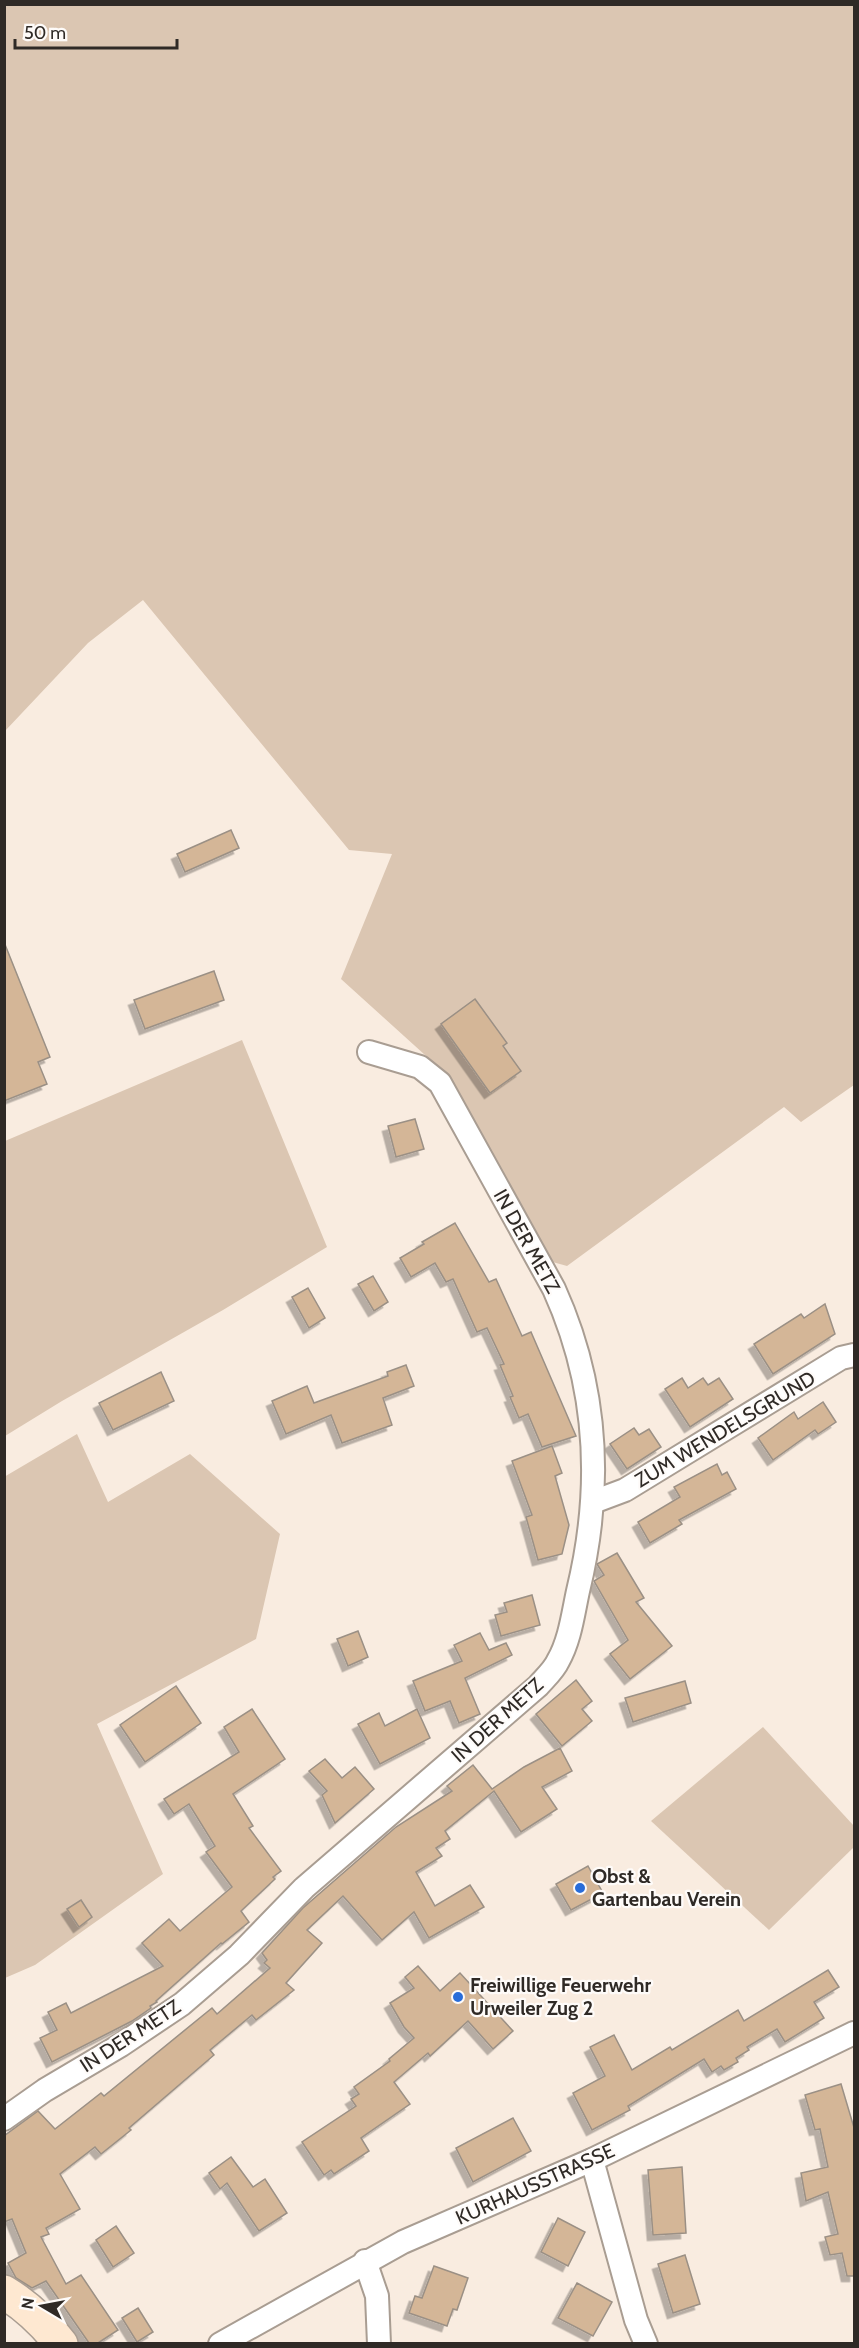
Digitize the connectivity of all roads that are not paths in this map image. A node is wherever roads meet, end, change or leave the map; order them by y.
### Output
1 (369, 1052) dead end
2 (855, 1355) edge
3 (593, 1502) junction
4 (855, 2033) edge
5 (4, 2120) edge
6 (592, 2160) junction
7 (365, 2261) junction
8 (4, 2292) edge
9 (61, 2343) edge
10 (220, 2343) edge
11 (379, 2343) edge
12 (646, 2343) edge

1 - 3 street, IN DER METZ
2 - 3 street, ZUM WENDELSGRUND
3 - 5 street, IN DER METZ
4 - 6 street, KURHAUSSTRASSE
6 - 7 street, KURHAUSSTRASSE
6 - 12 street
7 - 10 street, KURHAUSSTRASSE
7 - 11 street
8 - 9 main road

